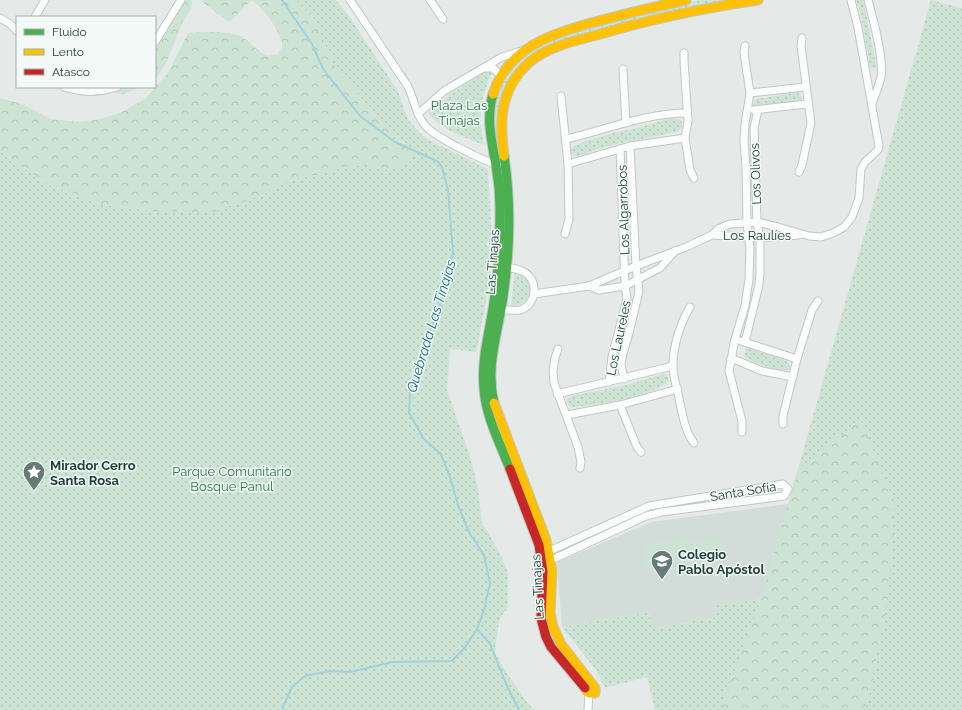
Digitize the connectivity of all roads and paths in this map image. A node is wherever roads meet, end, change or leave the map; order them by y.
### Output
1 (45, 0) edge
2 (181, 0) edge
3 (350, 0) edge
4 (430, 0) edge
5 (686, 0) edge
6 (758, 0) edge
7 (851, 0) edge
8 (868, 0) edge
9 (36, 16) edge
10 (0, 18) edge
11 (443, 19) dead end
12 (16, 29) edge
13 (802, 38) dead end
14 (156, 40) edge
15 (745, 46) dead end
16 (526, 49) junction
17 (684, 53) dead end
18 (623, 68) dead end
19 (482, 69) junction
20 (501, 76) junction
21 (805, 87) junction
22 (68, 88) edge
23 (112, 88) edge
24 (750, 92) junction
25 (562, 96) dead end
26 (807, 104) junction
27 (872, 106) junction
28 (747, 110) junction
29 (758, 110) junction
30 (687, 113) junction
31 (418, 114) junction
32 (626, 123) junction
33 (685, 138) junction
34 (566, 139) junction
35 (630, 146) junction
36 (620, 149) junction
37 (568, 164) junction
38 (496, 165) junction
39 (506, 168) junction
40 (799, 172) dead end
41 (694, 178) dead end
42 (757, 222) junction
43 (746, 223) junction
44 (565, 234) dead end
45 (712, 235) junction
46 (803, 235) junction
47 (748, 238) junction
48 (760, 238) junction
49 (677, 249) junction
50 (636, 266) junction
51 (506, 267) junction
52 (625, 271) junction
53 (637, 281) junction
54 (589, 286) junction
55 (625, 286) junction
56 (534, 294) junction
57 (818, 301) dead end
58 (690, 307) dead end
59 (501, 309) junction
60 (735, 339) junction
61 (745, 342) junction
62 (558, 350) dead end
63 (731, 358) junction
64 (797, 359) junction
65 (673, 366) junction
66 (793, 377) junction
67 (624, 379) junction
68 (608, 382) junction
69 (678, 389) junction
70 (557, 394) junction
71 (620, 405) junction
72 (567, 415) junction
73 (783, 424) dead end
74 (742, 432) dead end
75 (694, 443) dead end
76 (641, 452) dead end
77 (580, 468) dead end
78 (546, 557) junction
79 (589, 693) joint
80 (588, 710) edge

1 - 9 street
2 - 14 street
3 - 31 street
4 - 11 street
5 - 16 street, Las Tinajas
6 - 39 street, Las Tinajas
7 - 27 street
8 - 27 street
10 - 12 street
13 - 21 street
15 - 24 street, Los Olivos
16 - 19 street
16 - 20 street, Las Tinajas
17 - 30 street
18 - 32 street
19 - 20 street
19 - 31 street
20 - 38 street, Las Tinajas
21 - 24 street
21 - 26 street
22 - 23 street
24 - 28 street, Los Olivos
25 - 34 street
26 - 29 street
26 - 40 street
27 - 46 street, Los Raulíes
28 - 29 street
28 - 43 street, Los Olivos
29 - 42 street, Los Olivos
30 - 32 street
30 - 33 street
31 - 38 street
32 - 34 street
33 - 35 street
33 - 41 street
34 - 37 street
35 - 36 street
35 - 50 street, Los Algarrobos
36 - 37 street
36 - 52 street, Los Algarrobos
37 - 44 street
38 - 39 street
38 - 78 street, Las Tinajas
39 - 51 street, Las Tinajas
42 - 43 street, Los Raulíes
42 - 46 street, Los Raulíes
42 - 48 street, Los Olivos
43 - 45 street, Los Raulíes
43 - 47 street, Los Olivos
45 - 47 street, Los Raulíes
45 - 49 street, Los Raulíes
46 - 48 street, Los Raulíes
47 - 48 street, Los Raulíes
47 - 60 street, Los Olivos
48 - 61 street, Los Olivos
49 - 50 street, Los Raulíes
49 - 53 street, Los Raulíes
50 - 52 street, Los Raulíes
50 - 53 street, Los Laureles
51 - 56 street
51 - 59 street, Las Tinajas
52 - 54 street, Los Raulíes
52 - 55 street, Los Laureles
53 - 55 street, Los Raulíes
53 - 67 street, Los Laureles
54 - 55 street, Los Raulíes
54 - 56 street, Los Raulíes
55 - 68 street, Los Laureles
56 - 59 street
57 - 64 street
58 - 65 street
59 - 78 street, Las Tinajas
60 - 61 street
60 - 63 street, Los Olivos
61 - 64 street
62 - 70 street
63 - 66 street
63 - 74 street, Los Olivos
64 - 66 street
65 - 67 street
65 - 69 street
66 - 73 street
67 - 68 street
68 - 70 street
69 - 71 street
69 - 75 street
70 - 72 street
71 - 72 street
71 - 76 street
72 - 77 street
78 - 78 street, Santa Sofía
78 - 79 street, Las Tinajas
79 - 80 street

